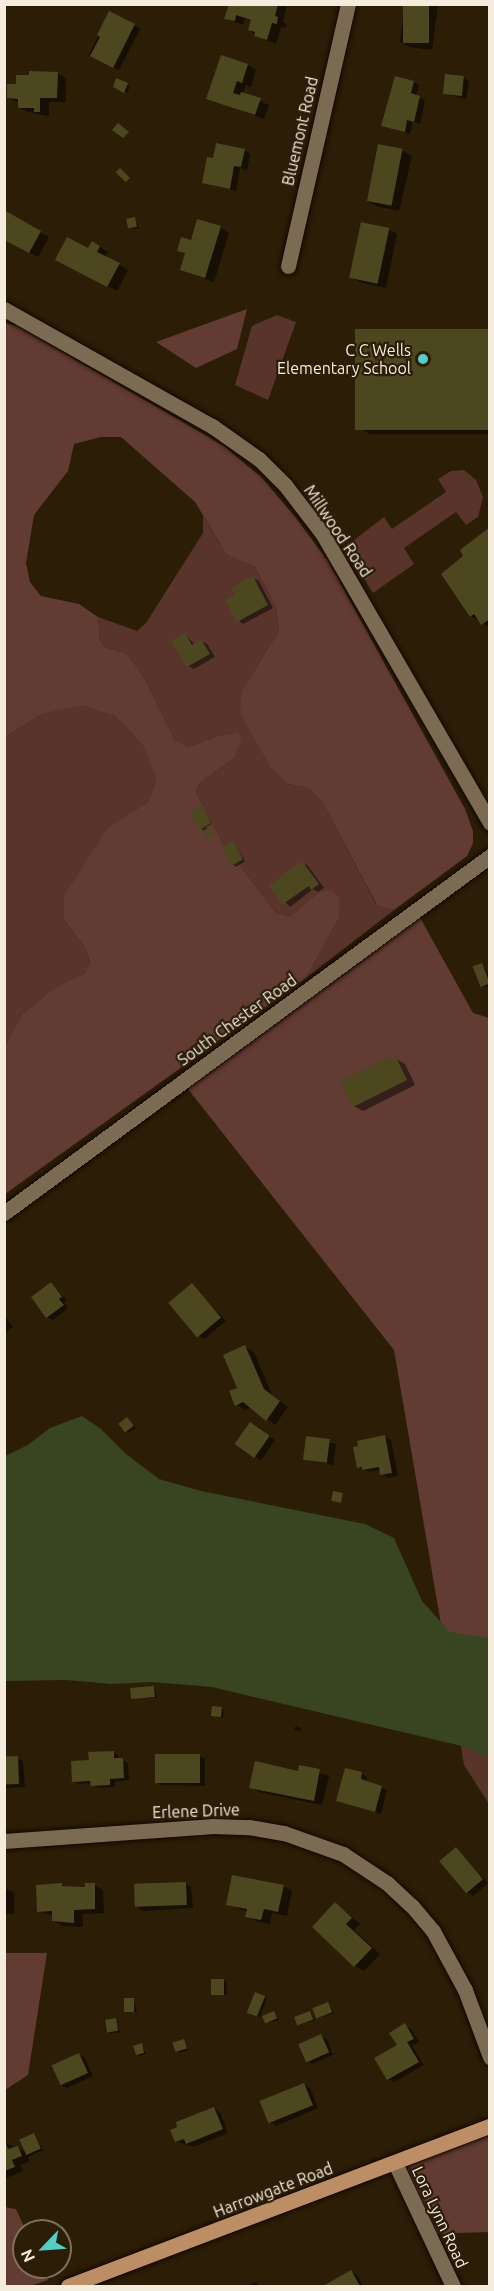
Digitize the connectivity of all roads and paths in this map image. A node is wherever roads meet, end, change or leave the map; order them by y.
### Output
1 (348, 4) edge
2 (288, 266) dead end
3 (4, 309) edge
4 (489, 823) edge
5 (489, 856) edge
6 (4, 1213) edge
7 (4, 1841) edge
8 (489, 2057) edge
9 (489, 2126) edge
10 (395, 2163) junction
11 (97, 2281) edge
12 (68, 2286) edge
13 (453, 2286) edge

1 - 2 street, Bluemont Road
3 - 4 street, Millwood Road
5 - 6 street, South Chester Road
7 - 8 street, Erlene Drive
9 - 10 main road, Harrowgate Road
10 - 11 main road, Harrowgate Road
10 - 13 street, Lora Lynn Road
11 - 12 main road, Harrowgate Road

